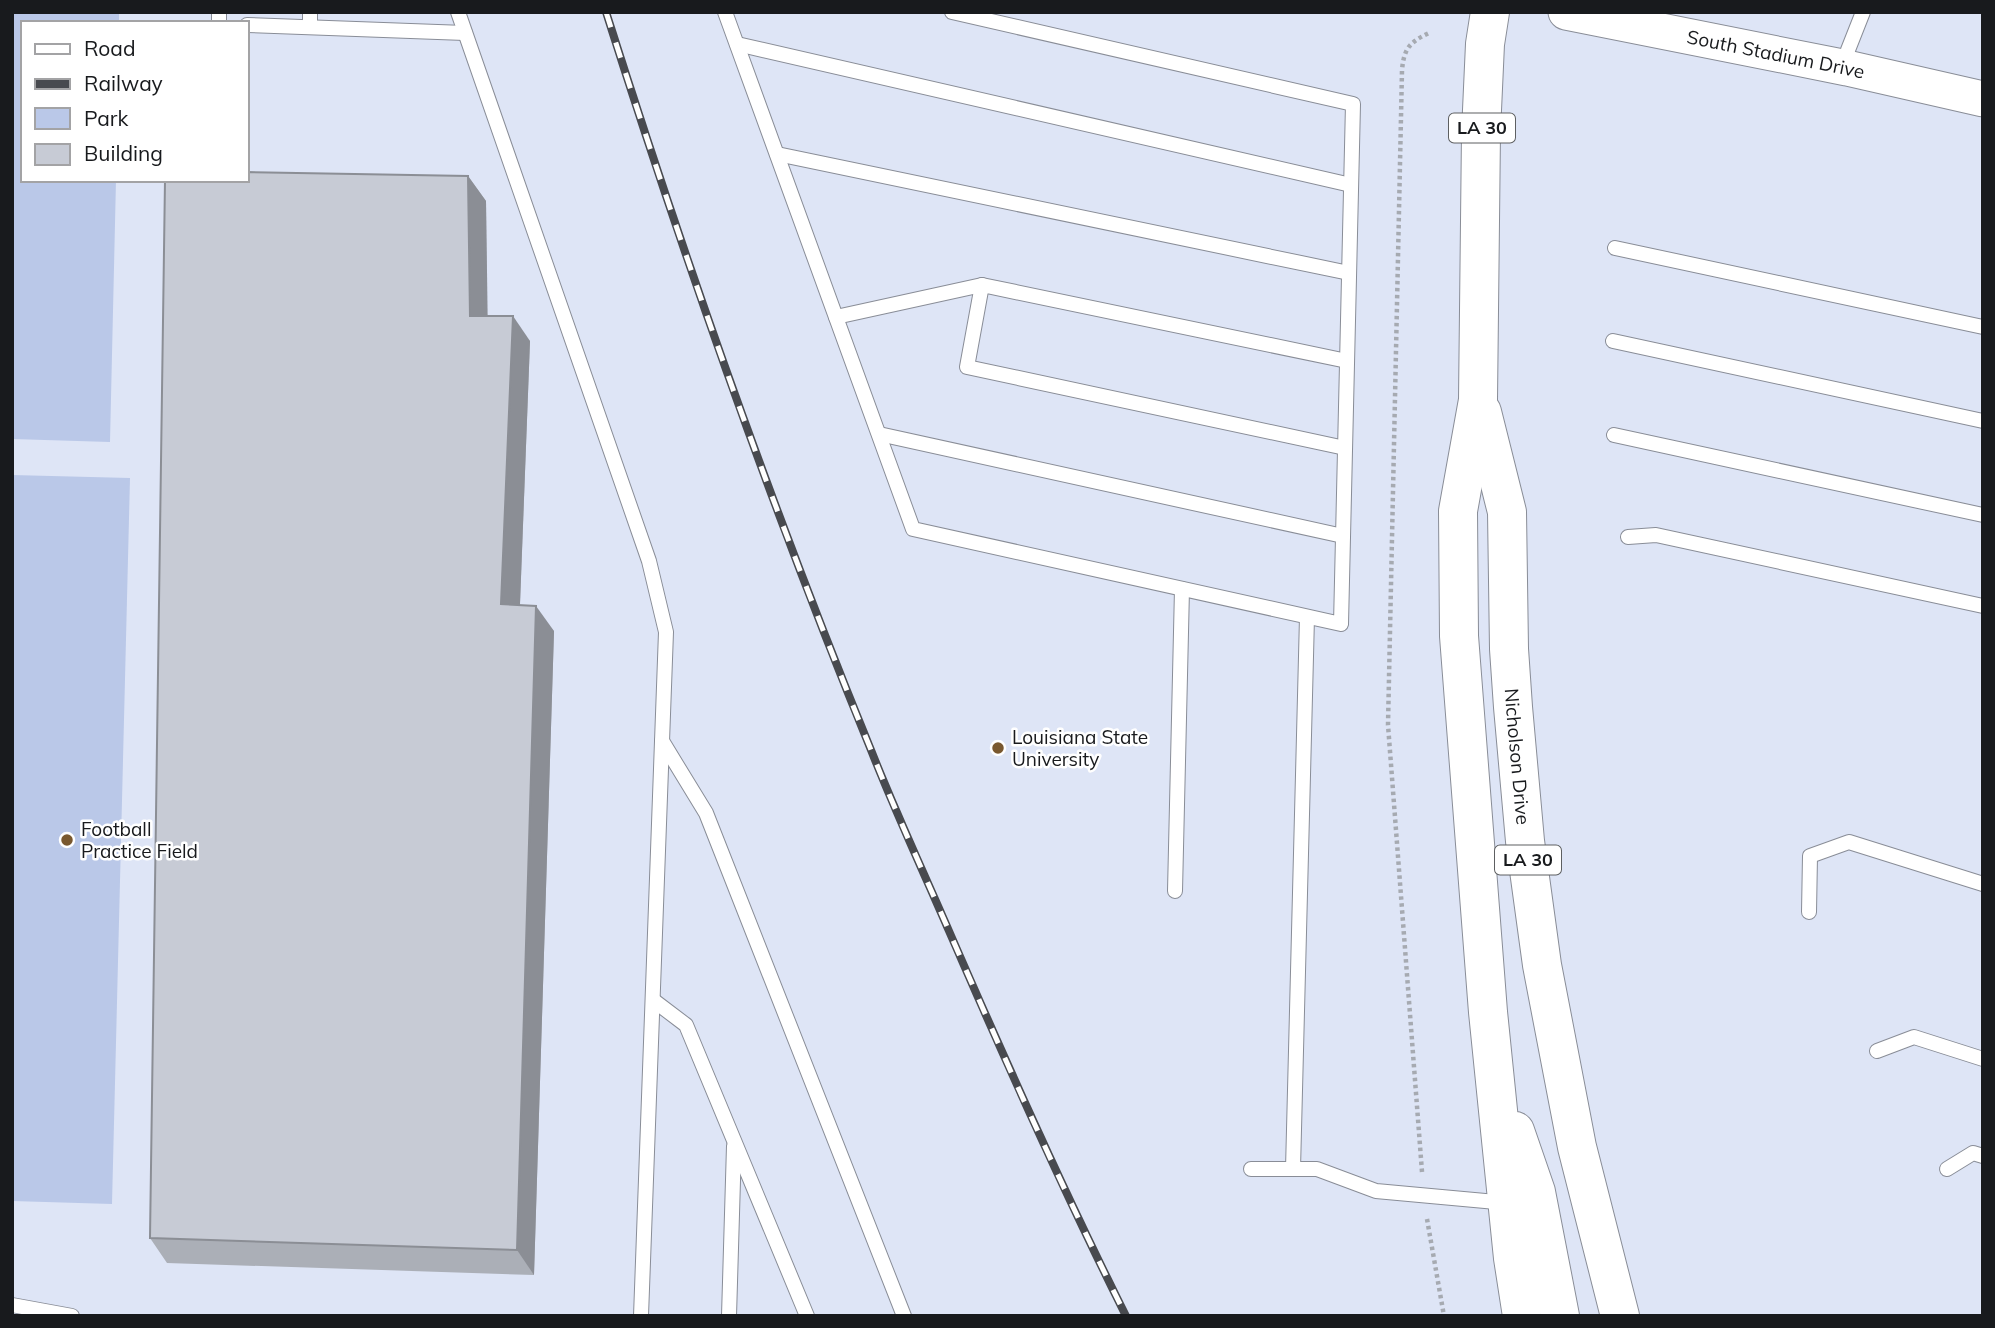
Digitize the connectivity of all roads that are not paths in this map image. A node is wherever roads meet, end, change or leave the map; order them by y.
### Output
1 (310, 12) edge
2 (458, 12) edge
3 (725, 12) edge
4 (952, 12) edge
5 (1490, 12) edge
6 (1566, 12) edge
7 (1863, 12) edge
8 (248, 25) edge
9 (310, 27) junction
10 (465, 33) junction
11 (737, 44) junction
12 (1847, 68) junction
13 (1983, 99) edge
14 (777, 154) junction
15 (1352, 186) junction
16 (1615, 248) dead end
17 (1349, 272) junction
18 (982, 285) junction
19 (836, 317) junction
20 (1983, 327) edge
21 (1613, 341) dead end
22 (1348, 361) junction
23 (1478, 400) junction
24 (1983, 421) edge
25 (879, 434) junction
26 (1614, 435) dead end
27 (1345, 448) junction
28 (1983, 514) edge
29 (1343, 536) junction
30 (1628, 537) dead end
31 (1182, 589) junction
32 (1983, 606) edge
33 (1307, 617) junction
34 (662, 740) junction
35 (1983, 884) edge
36 (1174, 891) dead end
37 (1809, 912) dead end
38 (653, 1000) junction
39 (1877, 1051) dead end
40 (1983, 1059) edge
41 (1495, 1073) junction
42 (734, 1140) junction
43 (1983, 1156) edge
44 (1251, 1169) dead end
45 (1293, 1169) junction
46 (1947, 1169) dead end
47 (1508, 1203) junction
48 (12, 1305) edge
49 (72, 1316) edge
50 (641, 1316) edge
51 (729, 1316) edge
52 (807, 1316) edge
53 (904, 1316) edge
54 (1522, 1316) edge
55 (1560, 1316) edge
56 (1620, 1316) edge

1 - 9 lane
2 - 10 lane
3 - 11 lane
4 - 15 lane
5 - 23 main road, Nicholson Drive / LA 30
6 - 12 street, South Stadium Drive
7 - 12 lane
8 - 9 lane
9 - 10 lane
10 - 34 lane
11 - 14 lane
11 - 15 lane
12 - 13 street, South Stadium Drive
14 - 17 lane
14 - 19 lane
15 - 17 lane
16 - 20 lane
17 - 22 lane
18 - 19 lane
18 - 22 lane
18 - 27 lane
19 - 25 lane
21 - 24 lane
22 - 27 lane
23 - 41 main road, Nicholson Drive / LA 30
23 - 56 main road, Nicholson Drive / LA 30
25 - 29 lane
25 - 31 lane
26 - 28 lane
27 - 29 lane
29 - 33 lane
30 - 32 lane
31 - 33 lane
31 - 36 lane
33 - 45 lane
34 - 38 lane
34 - 53 lane
35 - 37 lane
38 - 42 lane
38 - 50 lane
39 - 40 lane
41 - 47 main road, Nicholson Drive / LA 30
41 - 55 main road
42 - 51 lane
42 - 52 lane
43 - 46 lane
44 - 45 lane
45 - 47 lane
47 - 54 main road, Nicholson Drive / LA 30
48 - 49 lane

